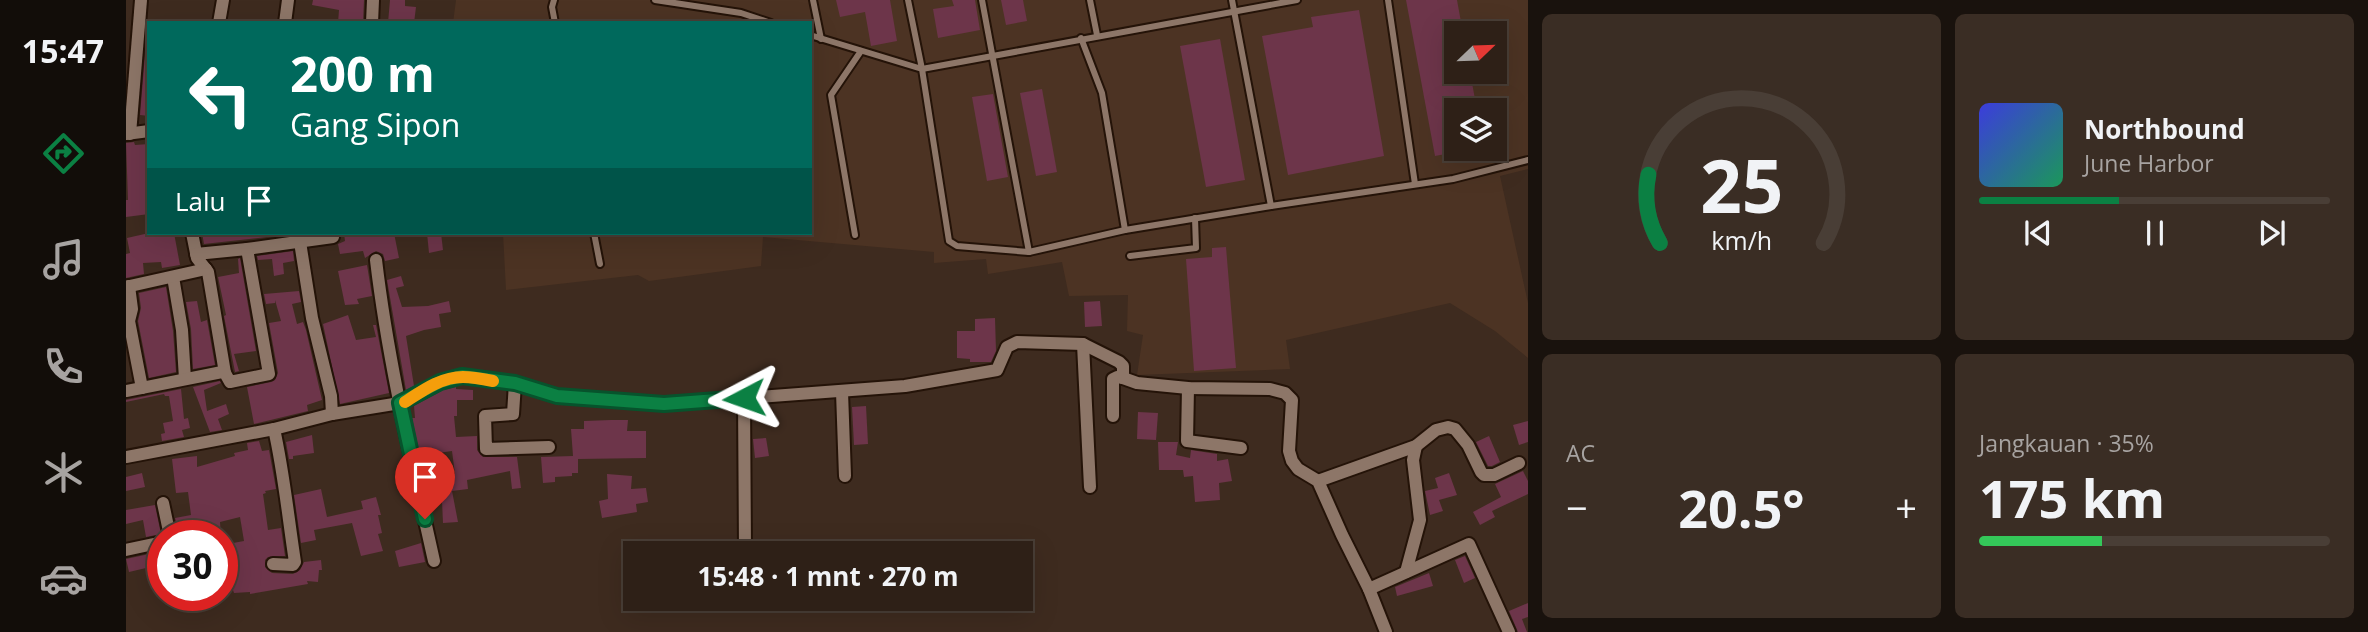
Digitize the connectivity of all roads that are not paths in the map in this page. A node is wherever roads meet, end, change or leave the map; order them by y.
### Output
1 (141, 0) edge
2 (223, 0) edge
3 (288, 0) edge
4 (373, 0) edge
5 (554, 0) edge
6 (655, 0) edge
7 (813, 0) edge
8 (908, 0) edge
9 (982, 0) edge
10 (1090, 0) edge
11 (1232, 0) edge
12 (1297, 0) edge
13 (1388, 0) edge
14 (1234, 11) junction
15 (219, 21) edge
16 (285, 21) edge
17 (372, 21) edge
18 (555, 21) edge
19 (765, 21) edge
20 (1097, 35) junction
21 (812, 37) edge
22 (1081, 38) junction
23 (821, 39) junction
24 (861, 51) junction
25 (992, 55) junction
26 (922, 69) junction
27 (147, 131) edge
28 (128, 134) edge
29 (1528, 160) edge
30 (1415, 184) junction
31 (1271, 206) junction
32 (1195, 218) junction
33 (1125, 230) junction
34 (192, 235) edge
35 (594, 235) edge
36 (855, 235) dead end
37 (333, 237) dead end
38 (300, 242) junction
39 (247, 249) junction
40 (1028, 252) junction
41 (195, 254) junction
42 (1130, 256) dead end
43 (376, 260) dead end
44 (600, 264) dead end
45 (206, 269) junction
46 (173, 277) junction
47 (127, 286) edge
48 (1083, 344) junction
49 (225, 373) junction
50 (1124, 378) junction
51 (185, 379) junction
52 (515, 383) junction
53 (142, 388) junction
54 (1188, 388) junction
55 (126, 391) edge
56 (842, 392) junction
57 (744, 398) junction
58 (400, 403) junction
59 (332, 414) junction
60 (1113, 416) dead end
61 (274, 429) junction
62 (1416, 446) junction
63 (550, 447) dead end
64 (1241, 448) dead end
65 (126, 457) edge
66 (1519, 463) dead end
67 (845, 476) dead end
68 (1318, 481) junction
69 (1090, 487) dead end
70 (163, 503) dead end
71 (167, 520) edge
72 (745, 541) edge
73 (147, 545) edge
74 (126, 550) edge
75 (434, 561) dead end
76 (273, 564) dead end
77 (1406, 572) junction
78 (1369, 589) junction
79 (1386, 632) edge
80 (1509, 632) edge

1 - 28 street
2 - 15 street
3 - 16 street
4 - 17 street
5 - 18 lane
6 - 19 lane
7 - 23 lane
8 - 26 lane
9 - 25 lane
10 - 20 lane
11 - 14 lane
12 - 14 lane
13 - 30 lane
14 - 20 lane
14 - 31 lane
20 - 22 lane
21 - 23 lane
22 - 25 lane
22 - 33 lane
23 - 24 lane
24 - 26 lane
24 - 36 lane
25 - 26 lane
25 - 40 lane
26 - 40 lane
27 - 28 street
29 - 30 lane
30 - 31 lane
31 - 32 lane
32 - 33 lane
32 - 42 lane
33 - 40 lane
34 - 41 street
35 - 44 lane
37 - 38 street
38 - 39 street
38 - 59 street
39 - 41 street
39 - 49 street
41 - 45 street
43 - 58 street
45 - 46 street
45 - 49 street
46 - 47 street
46 - 51 street
47 - 53 street
48 - 50 street
48 - 56 street
48 - 69 street
49 - 51 street
50 - 54 street
50 - 60 street
51 - 53 street
52 - 57 street
52 - 58 street
52 - 63 street
53 - 55 street
54 - 64 street
54 - 68 street
56 - 57 street
56 - 67 street
57 - 72 street
58 - 59 street
58 - 75 street
59 - 61 street
61 - 65 street
61 - 76 street
62 - 66 street
62 - 68 street
62 - 77 street
68 - 78 street
70 - 71 street
73 - 74 street
77 - 78 street
77 - 80 street
78 - 79 street

